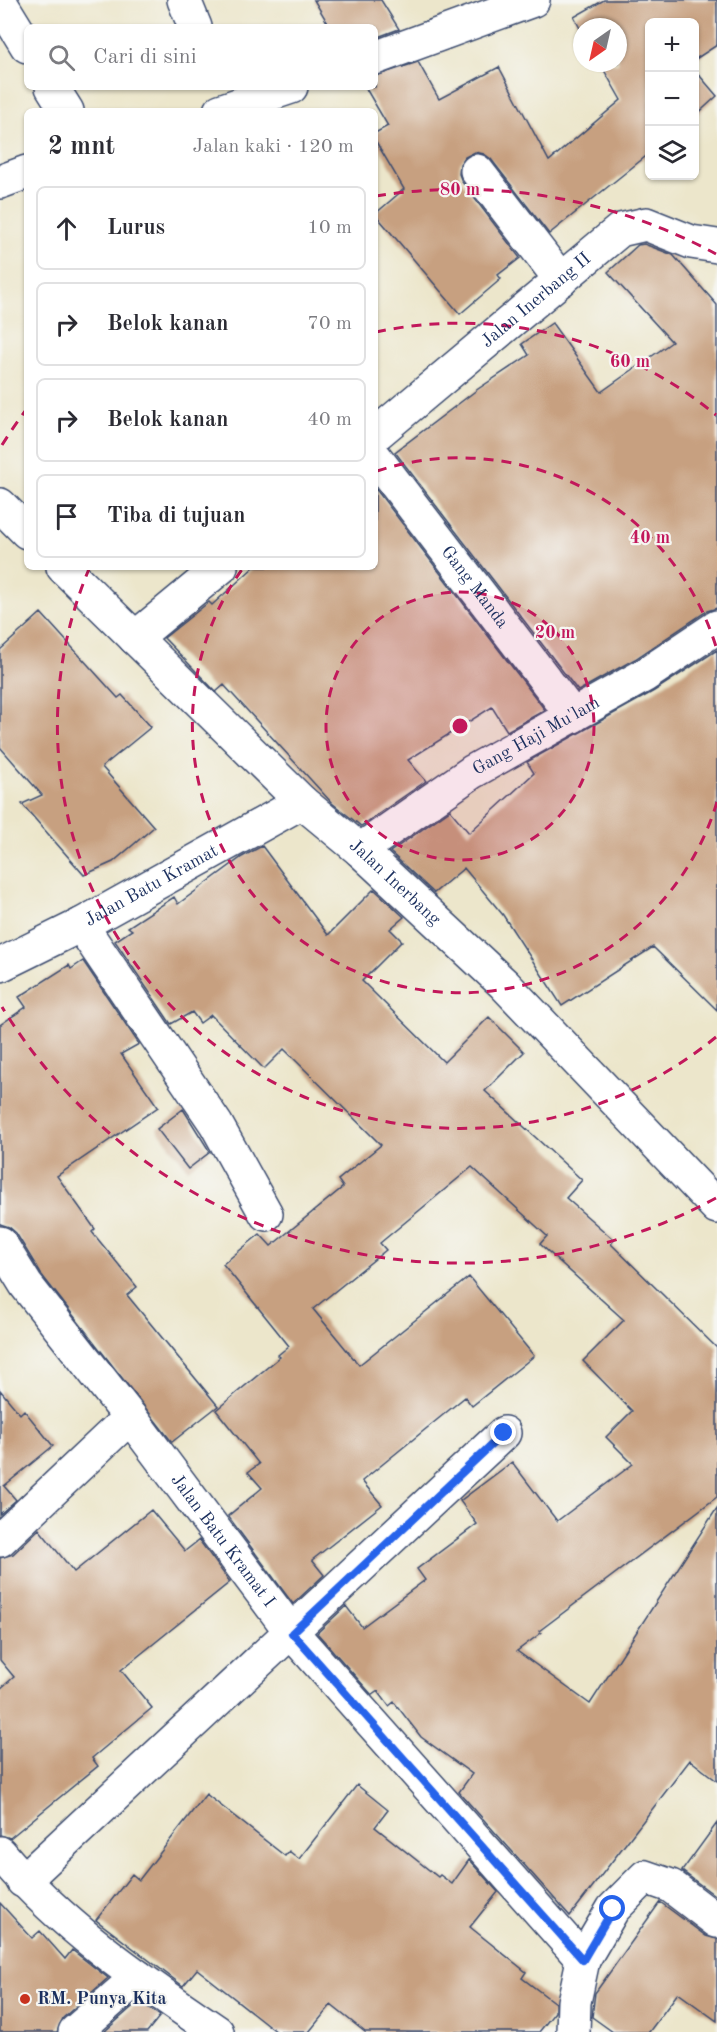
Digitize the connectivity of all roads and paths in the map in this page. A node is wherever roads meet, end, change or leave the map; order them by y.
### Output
1 (184, 0) edge
2 (533, 0) edge
3 (0, 2) edge
4 (194, 24) edge
5 (24, 41) edge
6 (378, 57) edge
7 (54, 90) edge
8 (277, 90) edge
9 (221, 102) edge
10 (65, 108) edge
11 (477, 171) dead end
12 (24, 173) edge
13 (0, 182) edge
14 (717, 246) edge
15 (561, 280) junction
16 (378, 432) edge
17 (378, 461) edge
18 (0, 505) edge
19 (24, 529) edge
20 (66, 570) edge
21 (217, 570) edge
22 (717, 627) edge
23 (135, 638) junction
24 (573, 716) junction
25 (302, 802) junction
26 (360, 850) junction
27 (81, 925) junction
28 (0, 965) edge
29 (717, 1207) edge
30 (266, 1214) dead end
31 (0, 1243) edge
32 (130, 1417) junction
33 (504, 1433) dead end
34 (0, 1540) edge
35 (292, 1633) junction
36 (0, 1853) edge
37 (23, 1881) junction
38 (717, 1921) edge
39 (583, 1960) junction
40 (138, 1977) junction
41 (75, 2032) edge
42 (217, 2032) edge
43 (573, 2032) edge

1 - 4 street
2 - 6 street
3 - 5 street
7 - 10 street
8 - 9 street
11 - 15 street
12 - 13 street
14 - 15 street, Jalan Inerbang II
15 - 16 street, Jalan Inerbang II
17 - 24 street, Gang Manda
18 - 19 street
20 - 23 street, Jalan Inerbang
21 - 23 street
22 - 24 street, Gang Haji Mu'lam
23 - 25 street, Jalan Inerbang
24 - 26 street, Gang Haji Mu'lam
25 - 26 street, Jalan Inerbang
25 - 27 street, Jalan Batu Kramat
26 - 29 street, Jalan Inerbang
27 - 28 street, Jalan Batu Kramat
27 - 30 street
31 - 32 street, Jalan Batu Kramat I
32 - 34 street
32 - 35 street, Jalan Batu Kramat I
33 - 35 street
35 - 37 street
35 - 39 street, Jalan Batu Kramat I
36 - 37 street
37 - 40 street
38 - 39 street
39 - 43 street
40 - 41 street
40 - 42 street

